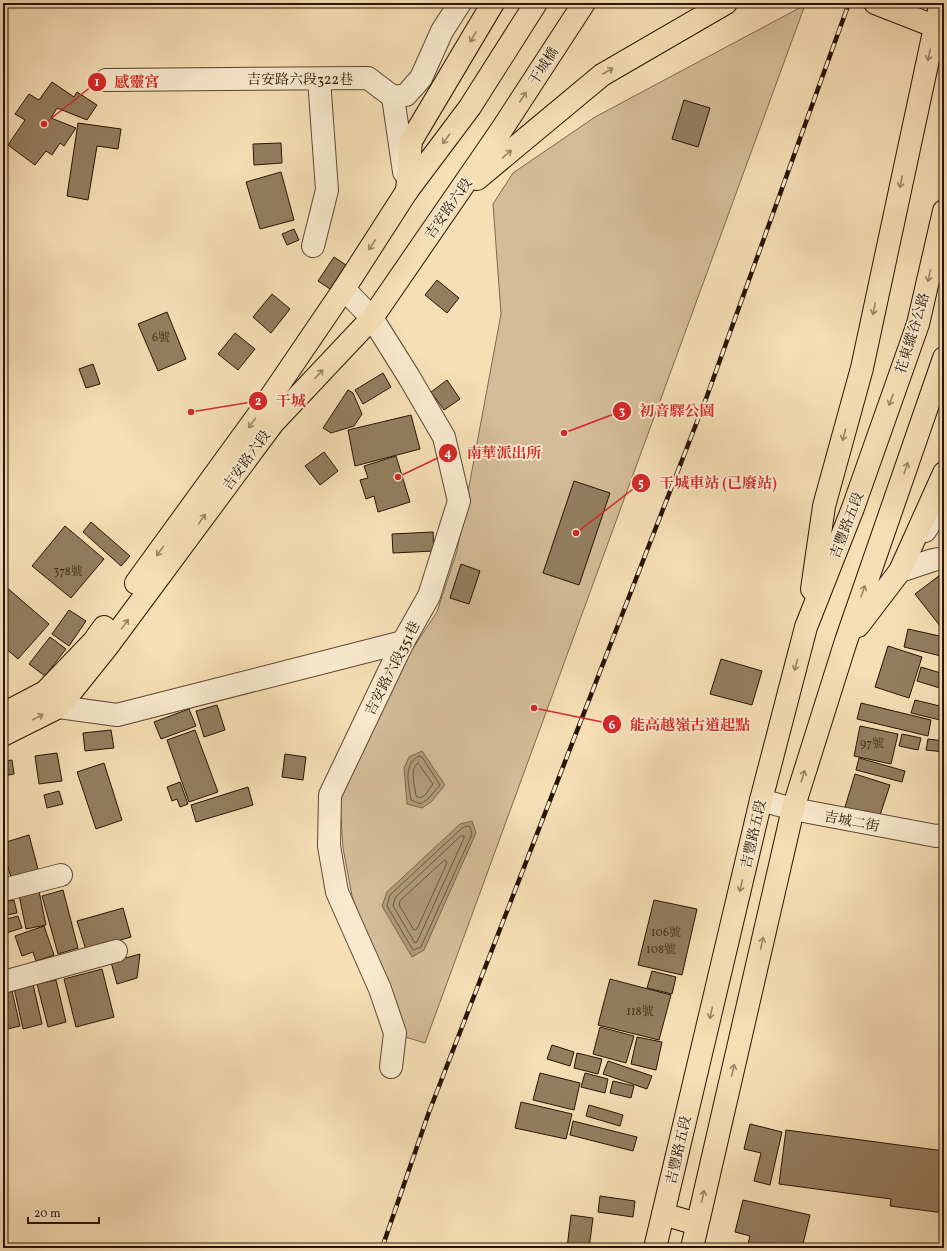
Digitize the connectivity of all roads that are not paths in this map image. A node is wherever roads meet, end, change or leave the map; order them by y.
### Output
1 (460, 3) edge
2 (493, 3) edge
3 (536, 3) edge
4 (584, 3) edge
5 (726, 3) edge
6 (875, 3) edge
7 (941, 3) edge
8 (939, 28) edge
9 (319, 79) junction
10 (106, 80) dead end
11 (393, 97) junction
12 (502, 129) joint
13 (407, 191) junction
14 (456, 197) junction
15 (944, 211) edge
16 (313, 246) dead end
17 (344, 289) junction
18 (372, 318) junction
19 (944, 358) edge
20 (880, 429) joint
21 (944, 473) edge
22 (944, 502) edge
23 (944, 558) edge
24 (900, 571) junction
25 (806, 627) junction
26 (846, 641) junction
27 (403, 642) junction
28 (52, 699) junction
29 (3, 714) edge
30 (3, 735) edge
31 (761, 800) junction
32 (793, 809) junction
33 (944, 835) edge
34 (61, 875) dead end
35 (3, 890) edge
36 (116, 951) dead end
37 (3, 982) edge
38 (391, 1067) dead end
39 (663, 1214) junction
40 (697, 1224) junction
41 (655, 1248) edge
42 (692, 1248) edge

1 - 11 street
2 -> 13 main road
3 -> 13 main road, 吉安路六段
12 -> 4 main road, 干城橋
14 -> 5 main road
6 - 8 main road
7 - 8 main road
8 -> 25 main road
9 - 10 street, 吉安路六段322巷
9 - 11 street, 吉安路六段322巷
9 - 16 street
11 - 13 street
12 - 14 main road, 吉安路六段
13 -> 17 main road, 吉安路六段
14 - 18 main road, 吉安路六段
15 -> 20 main road, 花東縱谷公路
17 - 18 street, 吉安路六段351巷
17 -> 28 main road, 吉安路六段
18 - 27 street, 吉安路六段351巷
28 -> 18 main road, 吉安路六段
26 -> 19 main road
20 - 25 main road, 吉豐路五段
21 - 24 main road
22 - 24 street
23 - 24 street
24 - 26 main road
25 -> 31 main road, 吉豐路五段
32 -> 26 main road
27 - 28 street
27 - 38 street, 吉安路六段351巷
28 - 29 main road, 吉安路六段
30 -> 28 main road, 吉安路六段
31 - 32 street, 吉城二街
31 -> 39 main road, 吉豐路五段
32 - 33 street, 吉城二街
40 -> 32 main road
34 - 35 street
36 - 37 street
39 - 40 main road
39 - 41 main road, 吉豐路五段
40 - 42 main road

